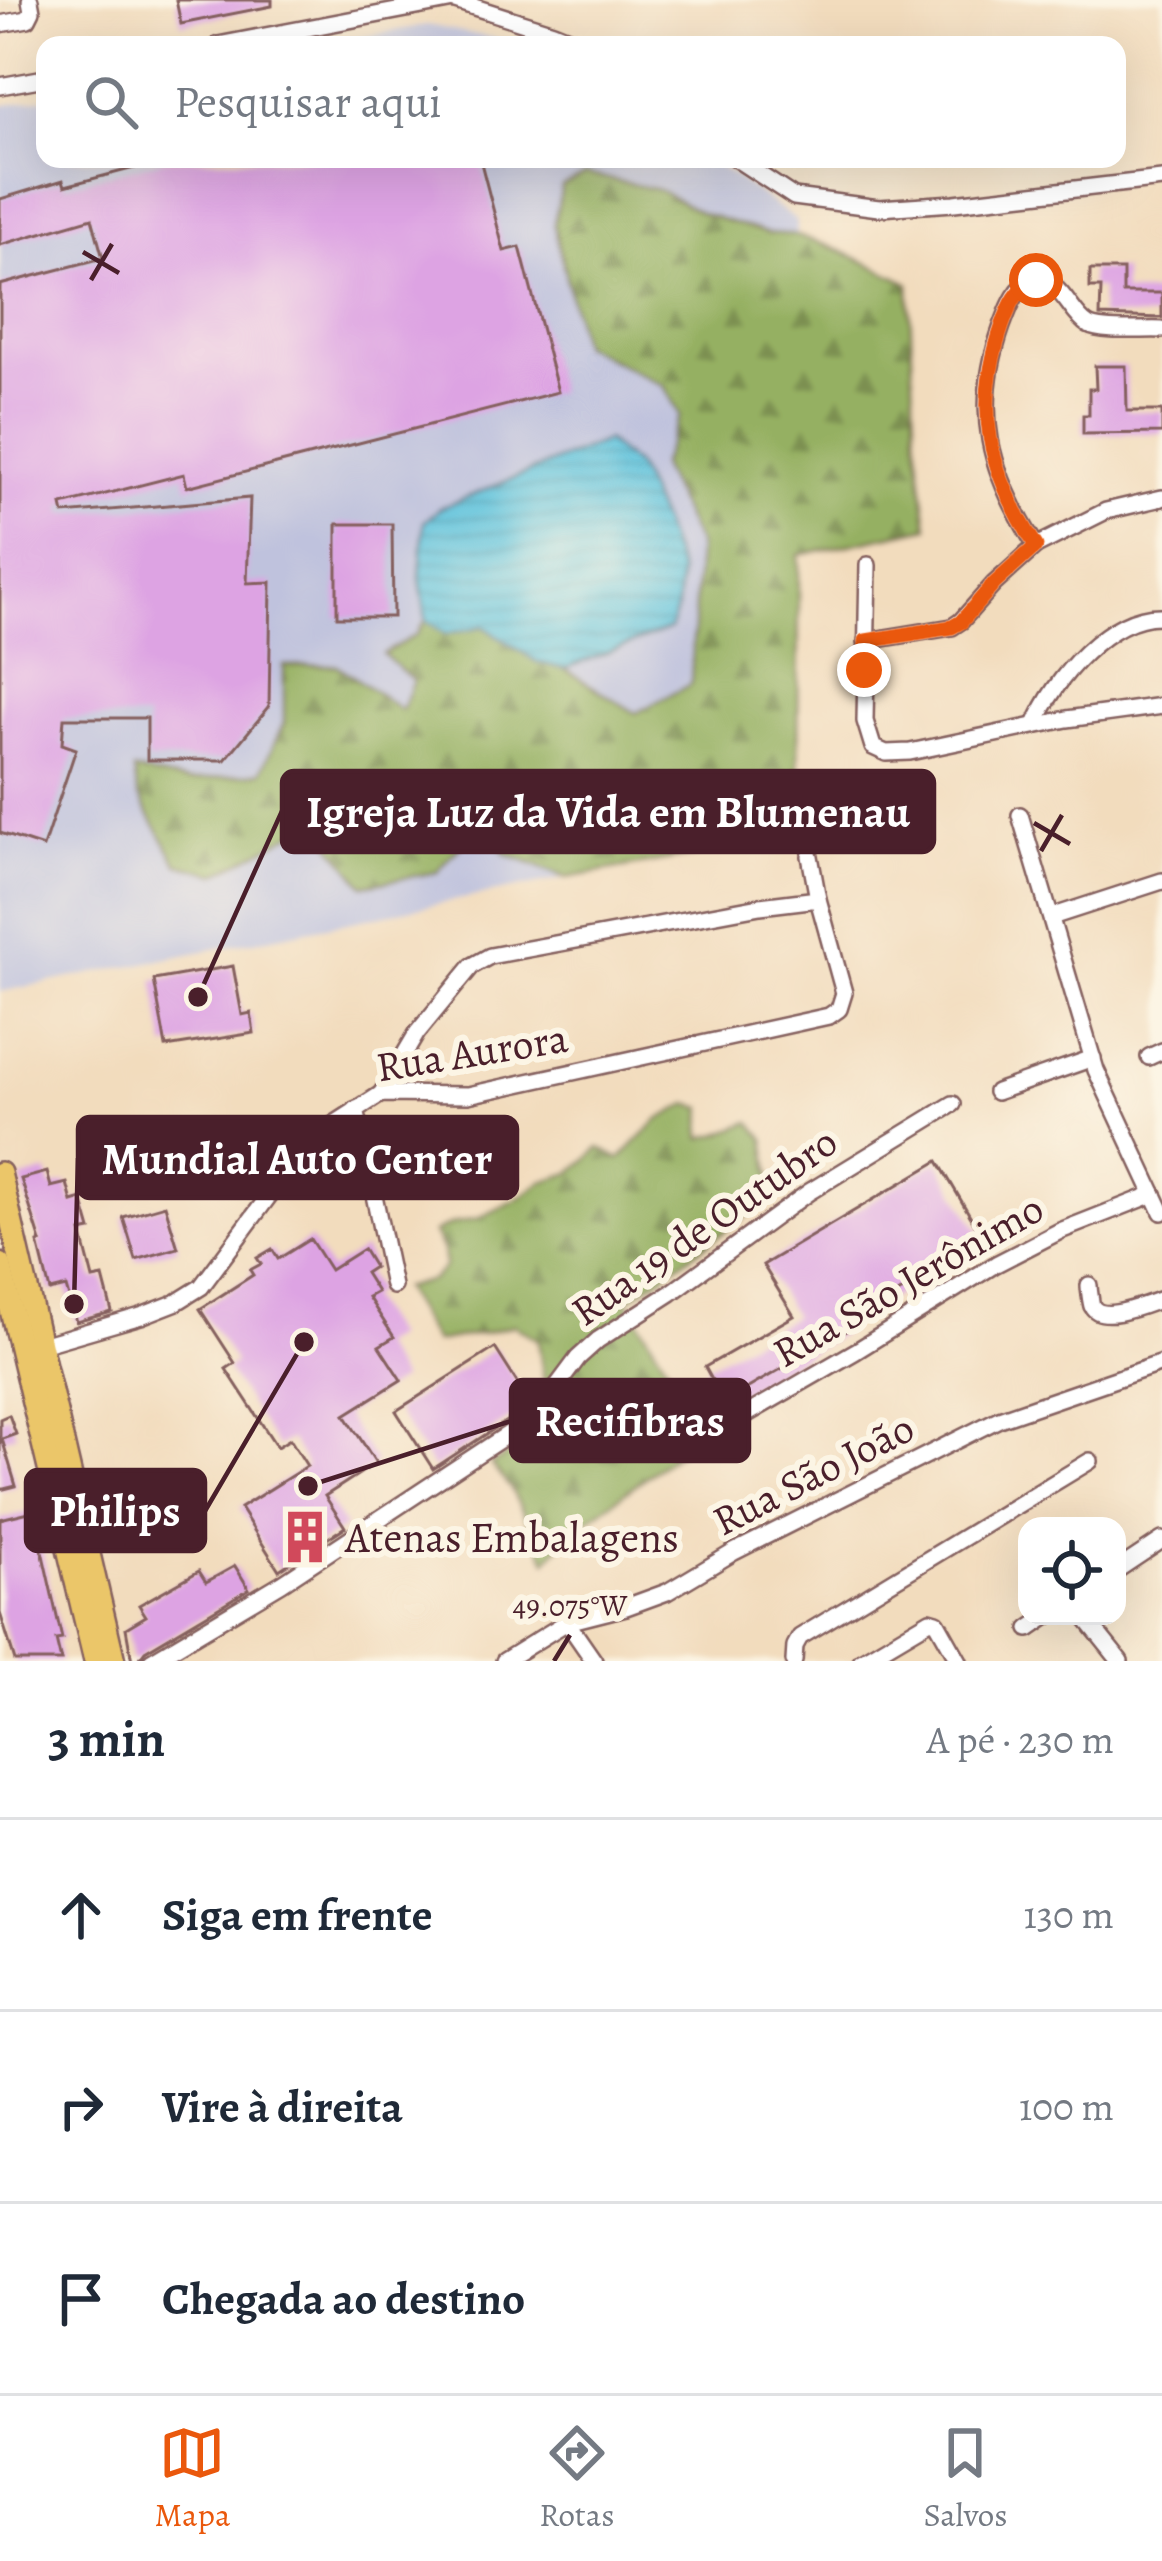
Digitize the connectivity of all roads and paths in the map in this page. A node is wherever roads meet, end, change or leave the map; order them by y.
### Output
1 (30, 0) edge
2 (453, 0) edge
3 (412, 5) edge
4 (0, 24) edge
5 (262, 36) edge
6 (563, 36) edge
7 (36, 80) edge
8 (0, 86) edge
9 (750, 168) edge
10 (1162, 179) edge
11 (1162, 330) edge
12 (1162, 498) edge
13 (1036, 546) junction
14 (868, 565) dead end
15 (1162, 616) edge
16 (866, 641) junction
17 (1162, 706) edge
18 (1035, 725) junction
19 (1020, 815) dead end
20 (810, 856) dead end
21 (1162, 881) edge
22 (818, 899) junction
23 (1051, 917) junction
24 (1093, 1058) junction
25 (996, 1092) dead end
26 (381, 1094) junction
27 (953, 1104) dead end
28 (356, 1109) junction
29 (0, 1173) edge
30 (1154, 1194) junction
31 (1162, 1212) edge
32 (0, 1264) edge
33 (1089, 1285) dead end
34 (393, 1286) dead end
35 (1162, 1299) edge
36 (41, 1345) junction
37 (1162, 1364) edge
38 (704, 1439) dead end
39 (1090, 1462) dead end
40 (1162, 1540) edge
41 (1126, 1564) edge
42 (567, 1622) junction
43 (1035, 1625) edge
44 (1091, 1625) edge
45 (1029, 1629) dead end
46 (95, 1661) edge
47 (113, 1661) edge
48 (151, 1661) edge
49 (504, 1661) edge
50 (594, 1661) edge
51 (794, 1661) edge
52 (861, 1661) edge
53 (959, 1661) edge
54 (1120, 1661) edge

1 - 4 street
2 - 3 street
2 - 6 street
3 - 5 street
7 - 8 street
9 - 10 street
11 - 13 street
12 - 13 street
13 - 16 street
14 - 16 street
15 - 18 street
16 - 18 street
17 - 18 street
19 - 23 street
20 - 22 street
21 - 23 street
22 - 26 street
22 - 26 street, Rua Aurora
23 - 24 street
24 - 25 street
24 - 30 street
26 - 28 street, Rua Aurora
27 - 48 street, Rua 19 de Outubro
28 - 34 street
28 - 36 street, Rua Aurora
29 - 36 main road
30 - 31 street
30 - 38 street, Rua São Jerônimo
32 - 46 main road
33 - 35 street
36 - 47 main road
37 - 42 street, Rua São João
39 - 51 street
40 - 41 street
42 - 49 street, Rua São João
42 - 50 street
43 - 45 street
44 - 54 street
52 - 53 street

